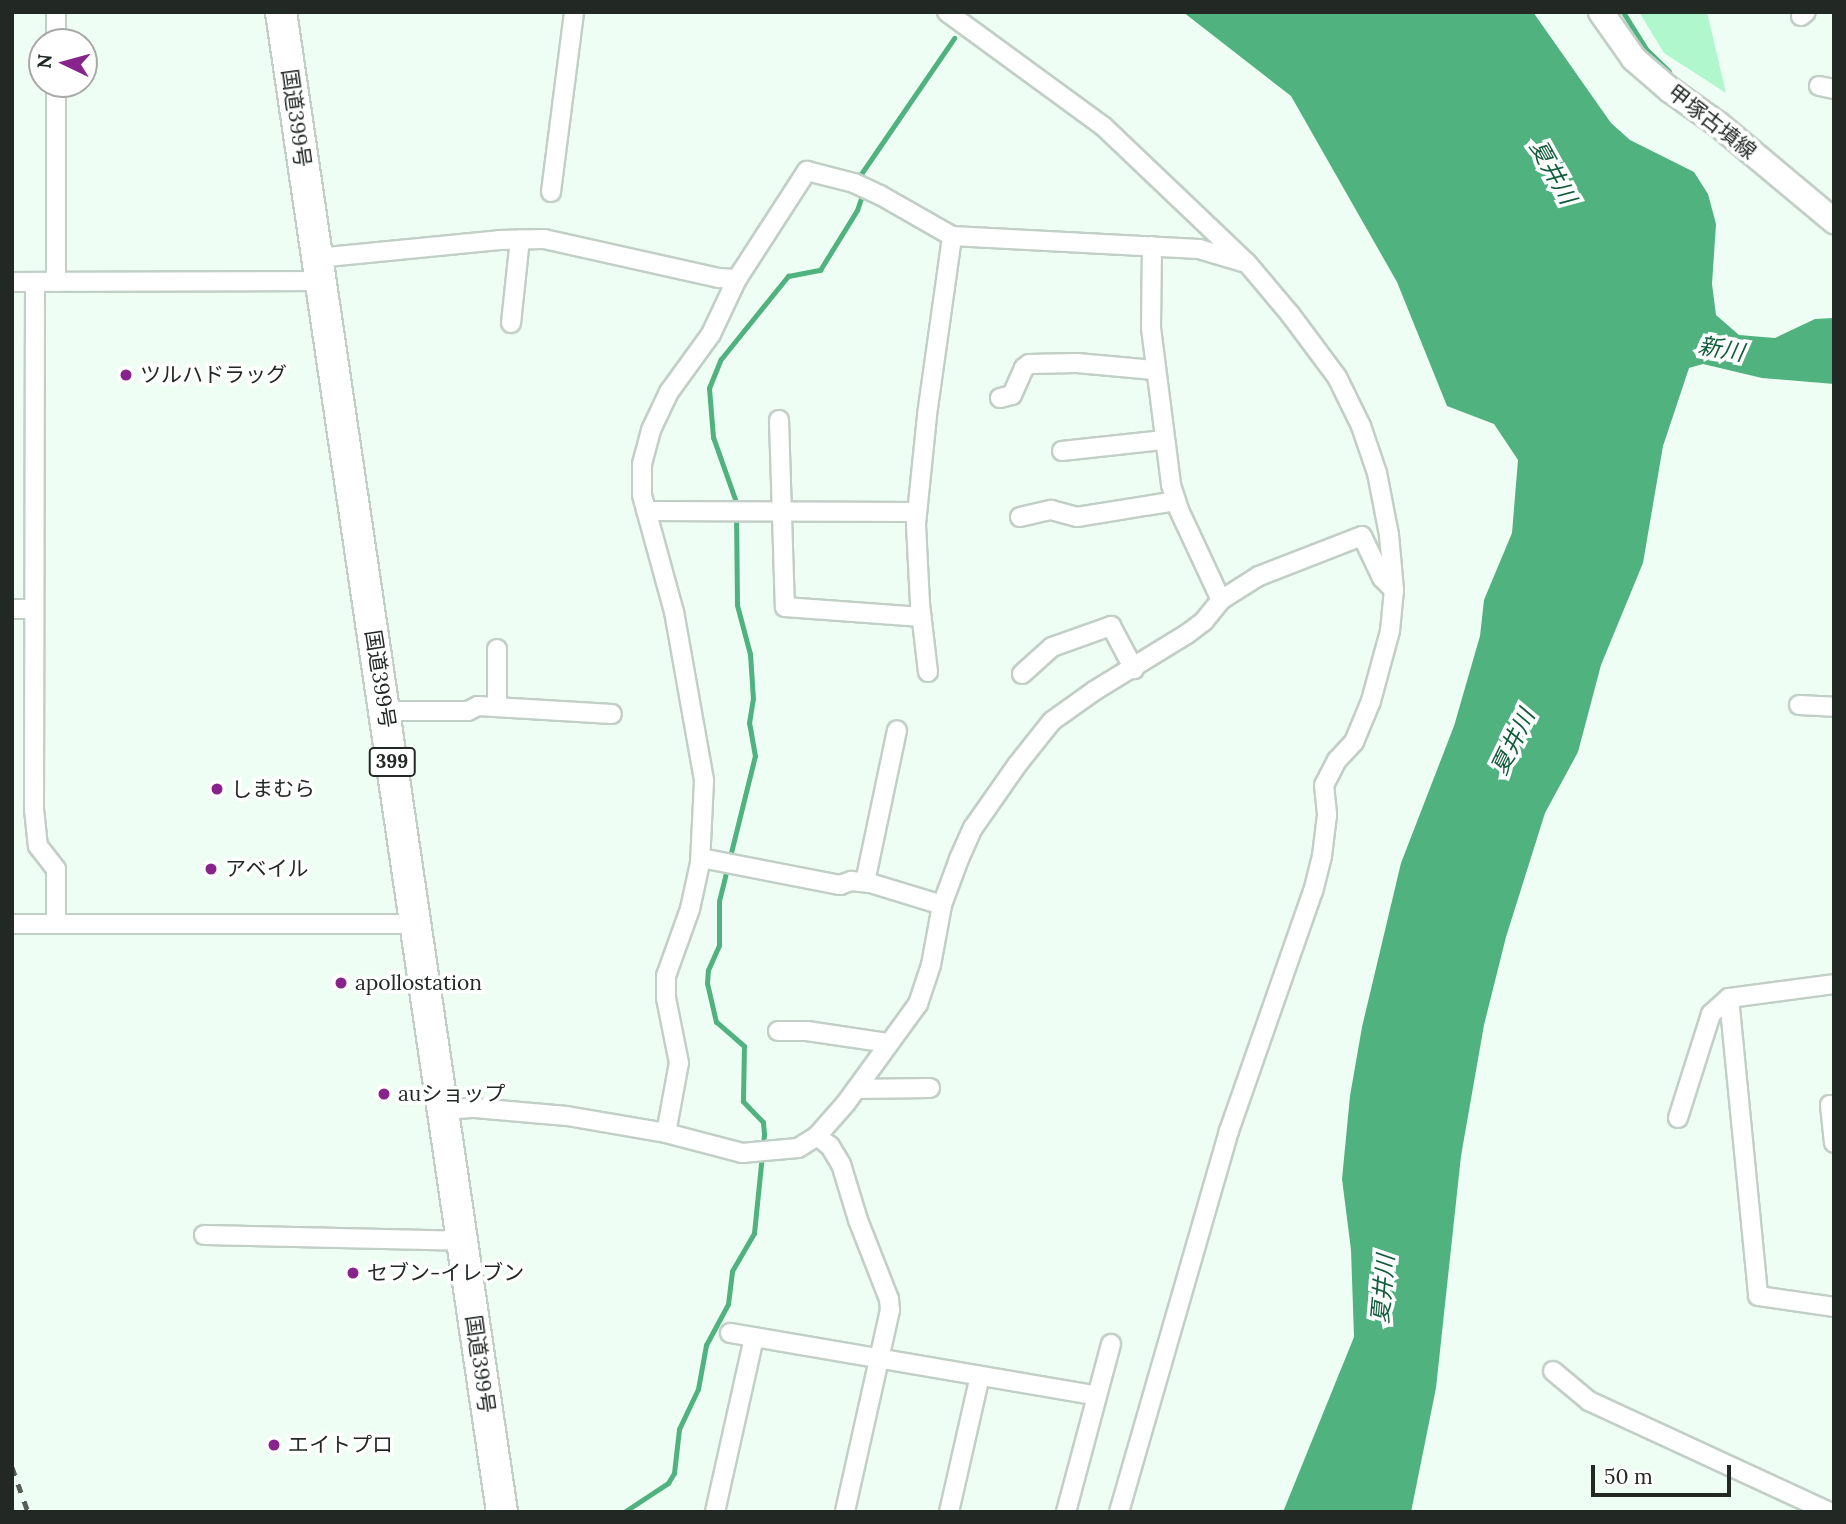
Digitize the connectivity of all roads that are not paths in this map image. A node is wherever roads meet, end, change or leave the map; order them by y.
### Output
1 (281, 12) edge
2 (575, 12) edge
3 (947, 12) edge
4 (1601, 12) edge
5 (56, 98) edge
6 (551, 192) dead end
7 (1834, 220) edge
8 (952, 236) junction
9 (520, 239) junction
10 (1152, 246) junction
11 (1247, 263) junction
12 (318, 270) junction
13 (737, 279) junction
14 (12, 282) edge
15 (35, 282) junction
16 (56, 282) junction
17 (511, 323) dead end
18 (1154, 370) junction
19 (1000, 398) dead end
20 (779, 420) dead end
21 (1164, 440) junction
22 (1062, 451) dead end
23 (1176, 501) junction
24 (646, 512) junction
25 (782, 512) junction
26 (918, 512) junction
27 (1020, 517) dead end
28 (1394, 590) junction
29 (1221, 600) junction
30 (12, 609) edge
31 (33, 609) junction
32 (922, 617) junction
33 (497, 649) dead end
34 (1133, 669) junction
35 (928, 671) dead end
36 (1022, 674) dead end
37 (1799, 705) dead end
38 (497, 707) junction
39 (1834, 707) edge
40 (384, 711) junction
41 (612, 714) dead end
42 (897, 730) dead end
43 (701, 858) junction
44 (865, 882) junction
45 (942, 905) junction
46 (12, 924) edge
47 (56, 924) junction
48 (416, 924) junction
49 (1834, 984) edge
50 (1729, 998) junction
51 (778, 1031) dead end
52 (887, 1043) junction
53 (930, 1088) dead end
54 (856, 1089) junction
55 (1834, 1105) edge
56 (443, 1110) junction
57 (1678, 1118) dead end
58 (666, 1133) junction
59 (817, 1136) junction
60 (1834, 1143) edge
61 (204, 1235) dead end
62 (463, 1241) junction
63 (1834, 1307) edge
64 (730, 1333) dead end
65 (754, 1337) junction
66 (1111, 1344) dead end
67 (880, 1359) junction
68 (1553, 1371) dead end
69 (980, 1376) junction
70 (1097, 1396) junction
71 (502, 1512) edge
72 (715, 1512) edge
73 (845, 1512) edge
74 (949, 1512) edge
75 (1066, 1512) edge
76 (1119, 1512) edge
77 (1829, 1512) edge

1 - 12 highway, 国道399号 / 399
2 - 6 street
3 - 11 street
4 - 7 main road, 甲塚古墳線
5 - 16 street
8 - 10 street
8 - 13 street
8 - 26 street
9 - 12 street
9 - 13 street
9 - 17 street
10 - 11 street
10 - 18 street
11 - 28 street
12 - 16 street
12 - 40 highway, 国道399号 / 399
13 - 24 street
14 - 15 street
15 - 16 street
15 - 31 street
18 - 19 street
18 - 21 street
20 - 25 street
21 - 22 street
21 - 23 street
23 - 27 street
23 - 29 street
24 - 25 street
24 - 43 street
25 - 26 street
25 - 32 street
26 - 32 street
28 - 29 street
28 - 76 street
29 - 34 street
30 - 31 street
31 - 47 street
32 - 35 street
33 - 38 street
34 - 36 street
34 - 45 street
37 - 39 street
38 - 40 street
38 - 41 street
40 - 48 highway, 国道399号 / 399
42 - 44 street
43 - 44 street
43 - 58 street
44 - 45 street
45 - 52 street
46 - 47 street
47 - 48 street
48 - 56 highway, 国道399号 / 399
49 - 50 street
50 - 57 street
50 - 63 street
51 - 52 street
52 - 54 street
53 - 54 street
54 - 59 street
55 - 60 street
56 - 58 street
56 - 62 highway, 国道399号 / 399
58 - 59 street
59 - 67 street
61 - 62 street
62 - 71 highway, 国道399号 / 399
64 - 65 street
65 - 67 street
65 - 72 street
66 - 70 street
67 - 69 street
67 - 73 street
68 - 77 street
69 - 70 street
69 - 74 street
70 - 75 street

